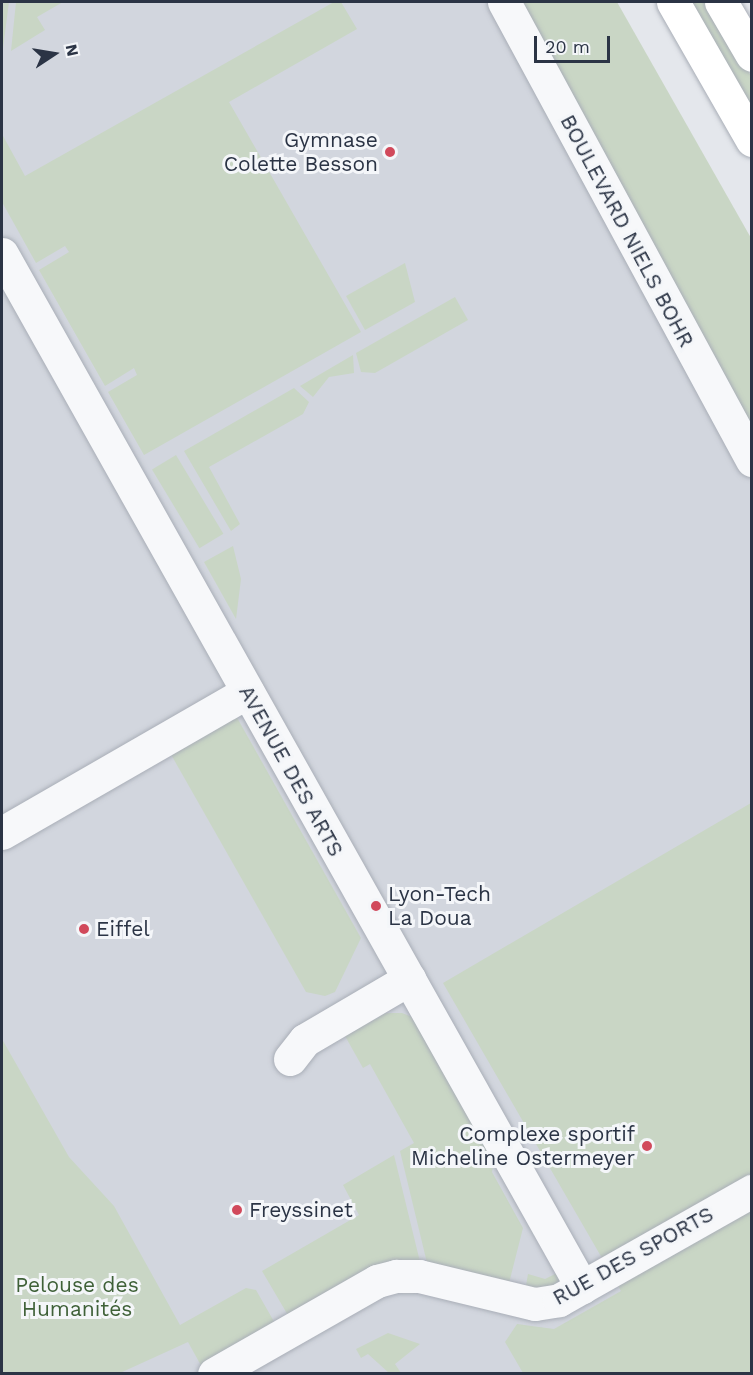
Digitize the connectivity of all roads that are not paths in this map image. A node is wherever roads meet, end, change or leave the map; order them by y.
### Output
1 (504, 2) edge
2 (673, 2) edge
3 (721, 2) edge
4 (752, 55) edge
5 (752, 140) edge
6 (2, 255) edge
7 (752, 460) edge
8 (247, 692) junction
9 (8, 821) edge
10 (409, 980) junction
11 (290, 1059) dead end
12 (752, 1191) edge
13 (582, 1287) junction
14 (214, 1374) edge

1 - 7 street, BOULEVARD NIELS BOHR
2 - 5 main road
3 - 4 main road
6 - 8 street, AVENUE DES ARTS
8 - 9 street
8 - 10 street, AVENUE DES ARTS
10 - 11 street
10 - 13 street, AVENUE DES ARTS
12 - 13 street, RUE DES SPORTS
13 - 14 street, RUE DES SPORTS

